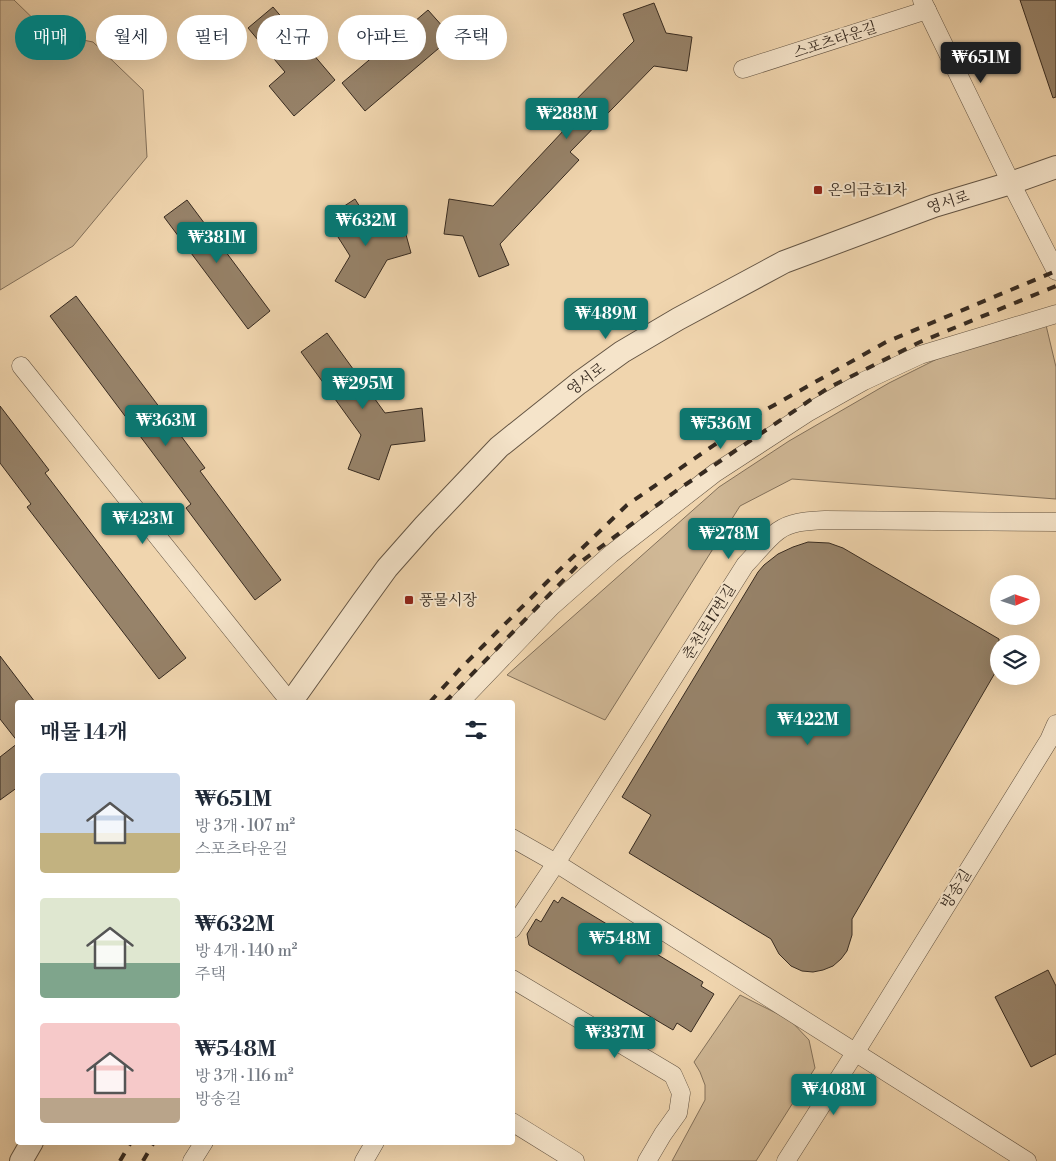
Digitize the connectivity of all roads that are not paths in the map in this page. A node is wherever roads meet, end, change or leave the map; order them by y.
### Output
1 (925, 5) edge
2 (743, 69) dead end
3 (1056, 167) edge
4 (1011, 183) junction
5 (1056, 271) edge
6 (1056, 314) edge
7 (21, 366) dead end
8 (1056, 522) edge
9 (289, 700) edge
10 (292, 700) edge
11 (462, 700) edge
12 (1056, 724) edge
13 (515, 840) edge
14 (556, 863) junction
15 (515, 924) edge
16 (515, 981) edge
17 (855, 1053) junction
18 (515, 1124) edge
19 (30, 1145) edge
20 (202, 1145) edge
21 (373, 1145) edge
22 (20, 1161) edge
23 (192, 1161) edge
24 (364, 1161) edge
25 (576, 1161) edge
26 (647, 1161) edge
27 (786, 1161) edge
28 (1027, 1161) edge

1 - 2 street, 스포츠타운길
1 - 4 street, 스포츠타운길
3 - 4 street, 영서로
4 - 5 street
4 - 10 street, 영서로
6 - 11 street
7 - 9 street
8 - 14 street, 춘천로17번길
12 - 17 street, 방송길
13 - 14 street
14 - 15 street, 춘천로17번길
14 - 17 street
16 - 26 street
17 - 27 street, 방송길
17 - 28 street
18 - 25 street
19 - 22 street
20 - 23 street
21 - 24 street

